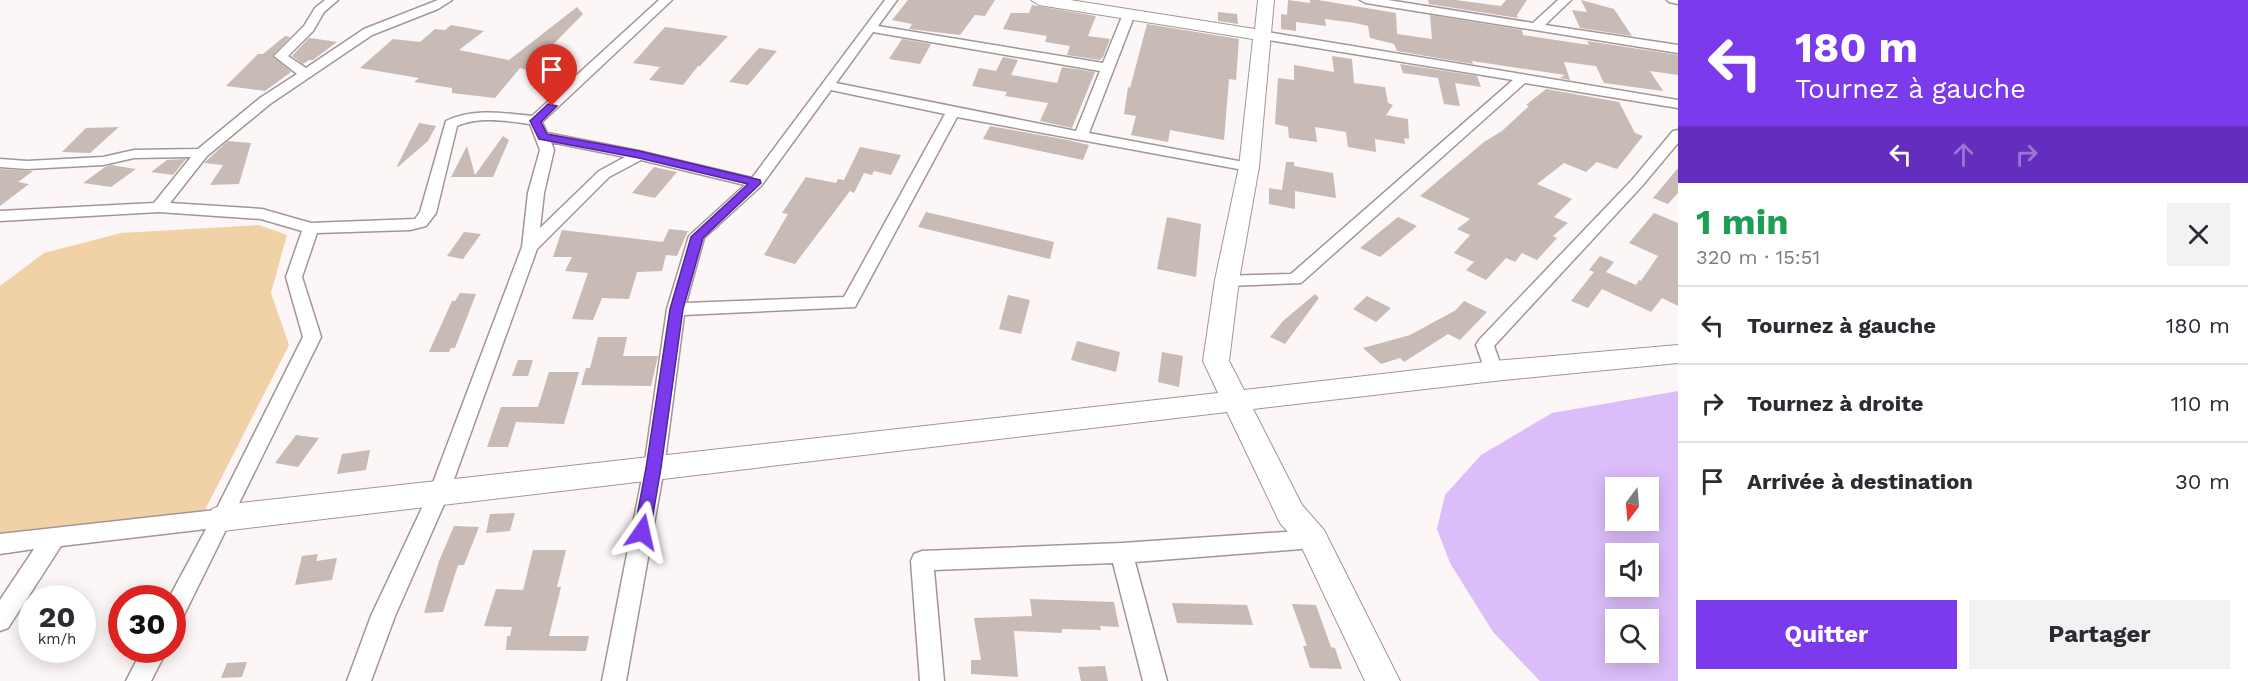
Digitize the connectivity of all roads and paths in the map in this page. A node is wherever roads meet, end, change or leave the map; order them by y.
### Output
1 (332, 0) edge
2 (446, 0) edge
3 (666, 0) edge
4 (891, 0) edge
5 (1039, 0) edge
6 (1266, 0) edge
7 (1366, 0) edge
8 (1565, 0) edge
9 (1673, 0) edge
10 (1678, 1) edge
11 (1389, 2) edge
12 (1129, 14) junction
13 (1535, 27) junction
14 (870, 28) junction
15 (1261, 35) junction
16 (1678, 49) edge
17 (1108, 68) junction
18 (306, 74) junction
19 (1523, 78) junction
20 (828, 85) junction
21 (1678, 104) edge
22 (953, 112) junction
23 (535, 121) junction
24 (1678, 134) edge
25 (543, 136) junction
26 (1081, 136) junction
27 (202, 153) junction
28 (639, 155) junction
29 (0, 163) edge
30 (1249, 167) junction
31 (756, 183) junction
32 (159, 207) junction
33 (0, 216) edge
34 (311, 228) junction
35 (530, 247) junction
36 (1227, 280) junction
37 (676, 309) junction
38 (1678, 354) edge
39 (1494, 371) junction
40 (1236, 401) junction
41 (654, 468) junction
42 (439, 493) junction
43 (223, 518) junction
44 (54, 538) junction
45 (1313, 539) junction
46 (0, 544) edge
47 (1122, 553) junction
48 (186, 588) edge
49 (0, 620) edge
50 (148, 663) edge
51 (138, 681) edge
52 (359, 681) edge
53 (614, 681) edge
54 (932, 681) edge
55 (1155, 681) edge
56 (1383, 681) edge

1 - 18 street
2 - 18 street
3 - 23 street
4 - 14 street
5 - 12 street
6 - 15 street
7 - 11 street
8 - 13 street
9 - 10 street
11 - 13 street
12 - 15 street
12 - 17 street
13 - 16 street
14 - 17 street
14 - 20 street
15 - 19 street
15 - 30 street
17 - 26 street
18 - 27 street
19 - 21 street
19 - 36 street
20 - 22 street
20 - 31 street
22 - 26 street
22 - 37 street
23 - 25 street
23 - 34 street
24 - 39 street
25 - 28 street
25 - 35 street
26 - 30 street
27 - 29 street
27 - 32 street
28 - 31 street
28 - 35 street
30 - 36 street
31 - 37 street
32 - 33 street
32 - 34 street
34 - 43 street
35 - 42 street
36 - 40 street
37 - 41 street
38 - 39 street
39 - 40 street
40 - 41 street
40 - 45 street
41 - 42 street
41 - 53 street
42 - 43 street
42 - 52 street
43 - 44 street
43 - 48 street
44 - 46 street
44 - 49 street
45 - 47 street
45 - 56 street
47 - 54 street
47 - 55 street
50 - 51 street

